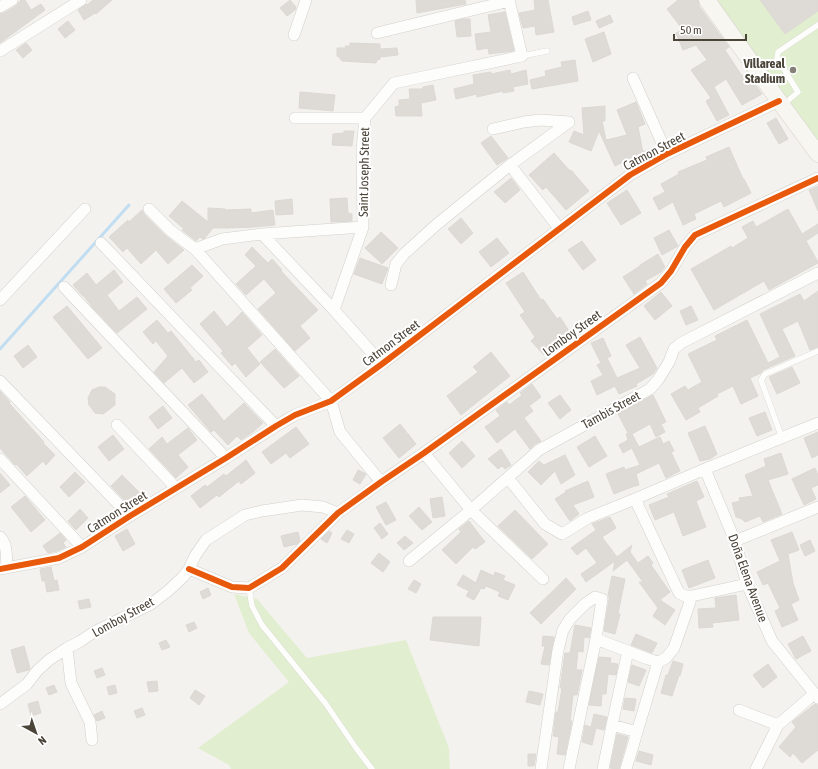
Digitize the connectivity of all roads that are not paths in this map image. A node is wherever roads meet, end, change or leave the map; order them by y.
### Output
1 (12, 0) edge
2 (81, 0) edge
3 (306, 0) edge
4 (707, 0) edge
5 (509, 1) edge
6 (68, 3) edge
7 (0, 7) edge
8 (818, 25) edge
9 (377, 32) dead end
10 (294, 35) dead end
11 (0, 51) edge
12 (547, 51) dead end
13 (522, 56) junction
14 (633, 78) dead end
15 (781, 103) junction
16 (294, 118) dead end
17 (365, 118) junction
18 (493, 129) dead end
19 (667, 154) junction
20 (818, 154) edge
21 (510, 165) junction
22 (818, 178) edge
23 (85, 209) dead end
24 (149, 209) dead end
25 (363, 227) junction
26 (559, 228) junction
27 (262, 234) junction
28 (101, 243) dead end
29 (195, 249) junction
30 (818, 273) edge
31 (391, 285) dead end
32 (64, 287) dead end
33 (0, 300) edge
34 (334, 310) junction
35 (818, 351) edge
36 (382, 364) junction
37 (0, 381) edge
38 (331, 401) junction
39 (818, 423) edge
40 (117, 426) dead end
41 (276, 426) junction
42 (782, 438) junction
43 (424, 453) junction
44 (226, 458) junction
45 (0, 459) edge
46 (705, 469) junction
47 (508, 478) junction
48 (381, 482) junction
49 (176, 488) junction
50 (635, 499) junction
51 (818, 507) edge
52 (471, 510) junction
53 (338, 513) junction
54 (130, 516) junction
55 (0, 537) edge
56 (734, 541) junction
57 (82, 547) junction
58 (410, 561) dead end
59 (3, 568) edge
60 (189, 568) junction
61 (544, 579) dead end
62 (747, 584) junction
63 (249, 588) junction
64 (692, 596) junction
65 (596, 639) junction
66 (67, 648) junction
67 (628, 651) junction
68 (658, 662) junction
69 (816, 696) edge
70 (0, 704) edge
71 (738, 710) dead end
72 (612, 725) junction
73 (778, 725) junction
74 (637, 732) junction
75 (92, 740) dead end
76 (372, 769) edge
77 (541, 769) edge
78 (569, 769) edge
79 (603, 769) edge
80 (626, 769) edge
81 (756, 769) edge

1 - 7 street
2 - 6 street
3 - 10 street
4 - 15 main road
5 - 9 street
5 - 13 street
6 - 11 street
8 - 15 lane
12 - 13 lane
13 - 17 street, Saint Joseph Street
14 - 19 street
15 - 19 street, Catmon Street
15 - 20 main road
16 - 17 street
17 - 25 street, Saint Joseph Street
18 - 21 street
19 - 26 street, Catmon Street
21 - 26 street
21 - 31 street
22 - 43 street, Lomboy Street
23 - 33 street
24 - 29 street
25 - 27 street
25 - 34 street, Saint Joseph Street
26 - 36 street, Catmon Street
27 - 29 street
27 - 34 street
28 - 41 street
29 - 38 street
30 - 47 street, Tambis Street
32 - 44 street
34 - 36 street
35 - 42 lane
36 - 38 street, Catmon Street
37 - 54 street
38 - 41 street, Catmon Street
38 - 48 street
39 - 42 street
40 - 49 street
41 - 44 street, Catmon Street
42 - 46 street
43 - 48 street, Lomboy Street
43 - 52 street
44 - 49 street, Catmon Street
45 - 57 street
46 - 50 street
46 - 56 street, Doña Elena Avenue
47 - 50 street
47 - 52 street, Tambis Street
48 - 53 street, Lomboy Street
49 - 54 street, Catmon Street
50 - 64 street
51 - 56 street
52 - 58 street, Tambis Street
52 - 61 street
53 - 60 street, Lomboy Street
53 - 63 street
54 - 57 street, Catmon Street
55 - 59 street
56 - 62 street, Doña Elena Avenue
57 - 59 street, Catmon Street
60 - 63 street
60 - 66 street, Lomboy Street
62 - 64 street
62 - 69 street, Doña Elena Avenue
63 - 76 lane
64 - 68 street
65 - 67 street
65 - 77 street
65 - 78 street
66 - 70 street, Lomboy Street
66 - 75 street
67 - 68 street
67 - 72 street
68 - 74 street
69 - 73 street
71 - 73 street
72 - 74 street
72 - 79 street
73 - 81 street
74 - 80 street

